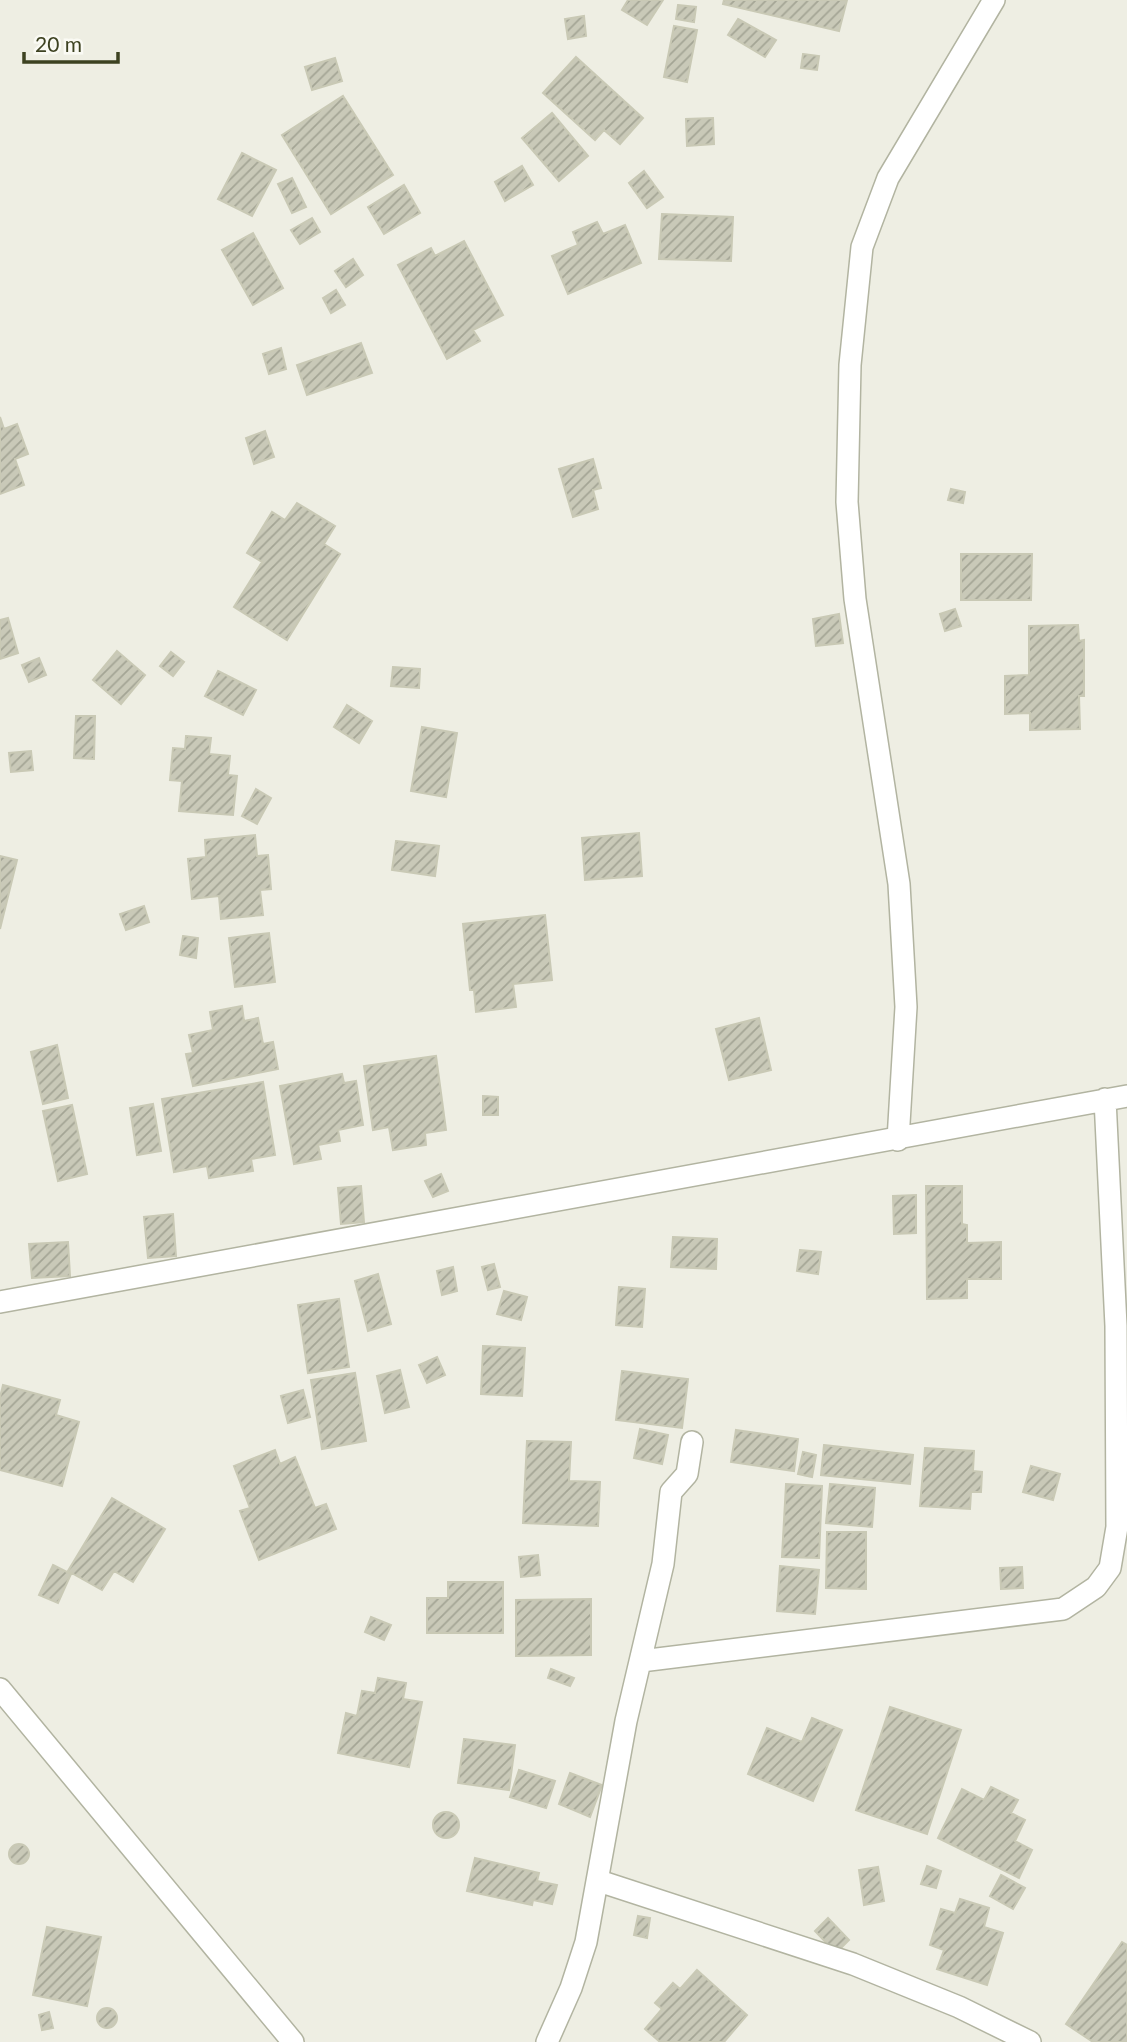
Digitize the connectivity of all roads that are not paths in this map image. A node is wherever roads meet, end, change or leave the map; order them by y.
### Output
1 (994, 0) edge
2 (1127, 1096) edge
3 (1105, 1099) junction
4 (898, 1140) junction
5 (0, 1302) edge
6 (692, 1442) dead end
7 (640, 1661) junction
8 (0, 1689) edge
9 (599, 1881) junction
10 (293, 2042) edge
11 (547, 2042) edge
12 (1030, 2042) edge

1 - 4 street
2 - 3 street
3 - 4 street
3 - 7 street
4 - 5 street
6 - 7 street
7 - 9 street
8 - 10 street
9 - 11 street
9 - 12 street

